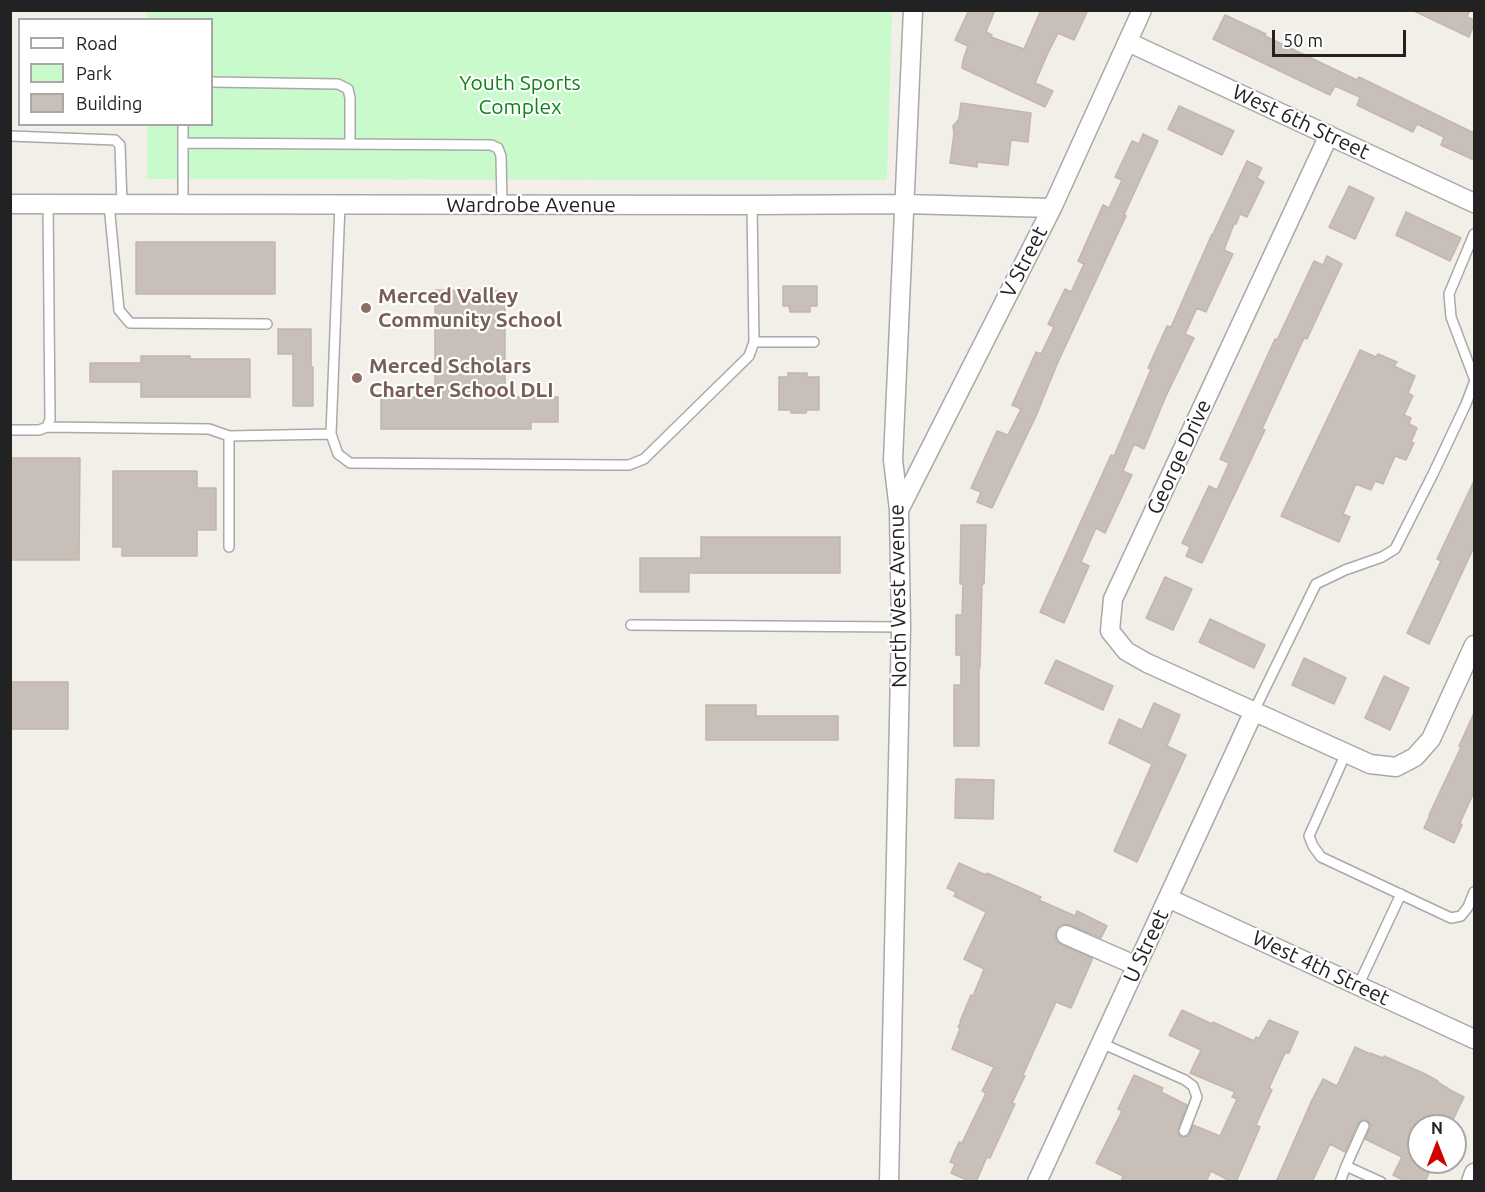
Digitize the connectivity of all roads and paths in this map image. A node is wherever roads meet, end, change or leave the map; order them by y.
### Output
1 (913, 10) edge
2 (1142, 10) edge
3 (1128, 42) junction
4 (213, 82) edge
5 (183, 126) edge
6 (1329, 135) junction
7 (10, 136) edge
8 (183, 142) junction
9 (350, 144) junction
10 (1474, 203) edge
11 (10, 204) edge
12 (48, 204) junction
13 (115, 204) junction
14 (183, 204) junction
15 (340, 204) junction
16 (502, 204) junction
17 (904, 204) junction
18 (752, 205) junction
19 (1052, 208) junction
20 (1474, 234) edge
21 (267, 324) dead end
22 (754, 342) junction
23 (814, 342) dead end
24 (1474, 378) edge
25 (1474, 383) edge
26 (46, 427) junction
27 (10, 430) edge
28 (331, 434) junction
29 (229, 436) junction
30 (899, 510) junction
31 (229, 547) dead end
32 (631, 625) dead end
33 (901, 627) junction
34 (1474, 645) edge
35 (1254, 711) junction
36 (1346, 753) junction
37 (1474, 892) edge
38 (1401, 894) junction
39 (1168, 898) junction
40 (1066, 935) dead end
41 (1137, 966) junction
42 (1358, 986) junction
43 (1474, 1039) edge
44 (1101, 1043) junction
45 (1364, 1126) dead end
46 (1184, 1131) dead end
47 (1346, 1166) junction
48 (1474, 1173) edge
49 (889, 1182) edge
50 (1037, 1182) edge
51 (1340, 1182) edge
52 (1381, 1182) edge
53 (1471, 1182) edge

1 - 17 street, North West Avenue
2 - 3 street, V Street
3 - 6 street, West 6th Street
3 - 19 street, V Street
4 - 9 lane
5 - 8 lane
6 - 10 street, West 6th Street
6 - 35 street, George Drive
7 - 13 lane
8 - 9 lane
8 - 14 lane
9 - 16 lane
11 - 12 street, Wardrobe Avenue
12 - 13 street, Wardrobe Avenue
12 - 26 lane
13 - 14 street, Wardrobe Avenue
13 - 21 lane
14 - 15 street, Wardrobe Avenue
15 - 16 street, Wardrobe Avenue
15 - 28 lane
16 - 18 street, Wardrobe Avenue
17 - 18 street, Wardrobe Avenue
17 - 19 street, Wardrobe Avenue
17 - 30 street, North West Avenue
18 - 22 lane
19 - 30 street, V Street
20 - 24 lane
22 - 23 lane
22 - 28 lane
25 - 35 lane
26 - 27 lane
26 - 29 lane
28 - 29 lane
29 - 31 lane
30 - 33 street, North West Avenue
32 - 33 lane
33 - 49 street, North West Avenue
34 - 36 street, George Drive
35 - 36 street, George Drive
35 - 39 street, U Street
36 - 38 lane
37 - 38 lane
38 - 42 lane
39 - 41 street, U Street
39 - 42 street, West 4th Street
40 - 41 street
41 - 44 street, U Street
42 - 43 street, West 4th Street
44 - 46 lane
44 - 50 street, U Street
45 - 47 lane
47 - 51 lane
47 - 52 lane
48 - 53 street

